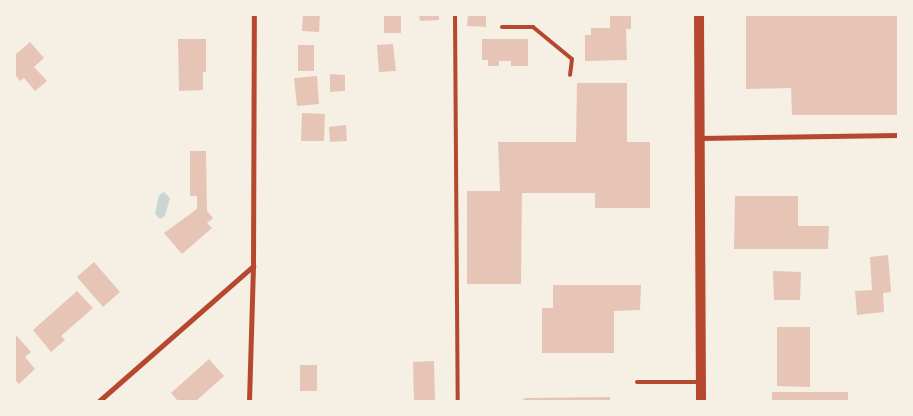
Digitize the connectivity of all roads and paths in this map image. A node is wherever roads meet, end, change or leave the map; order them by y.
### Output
1 (254, 15) edge
2 (455, 15) edge
3 (699, 15) edge
4 (502, 27) dead end
5 (570, 75) dead end
6 (898, 135) edge
7 (700, 138) junction
8 (253, 266) junction
9 (637, 382) dead end
10 (701, 382) junction
11 (99, 401) edge
12 (249, 401) edge
13 (458, 401) edge
14 (701, 401) edge

1 - 8 street
2 - 13 lane
3 - 7 main road
4 - 5 lane
6 - 7 street
7 - 10 main road
8 - 11 street
8 - 12 street
9 - 10 lane
10 - 14 main road

